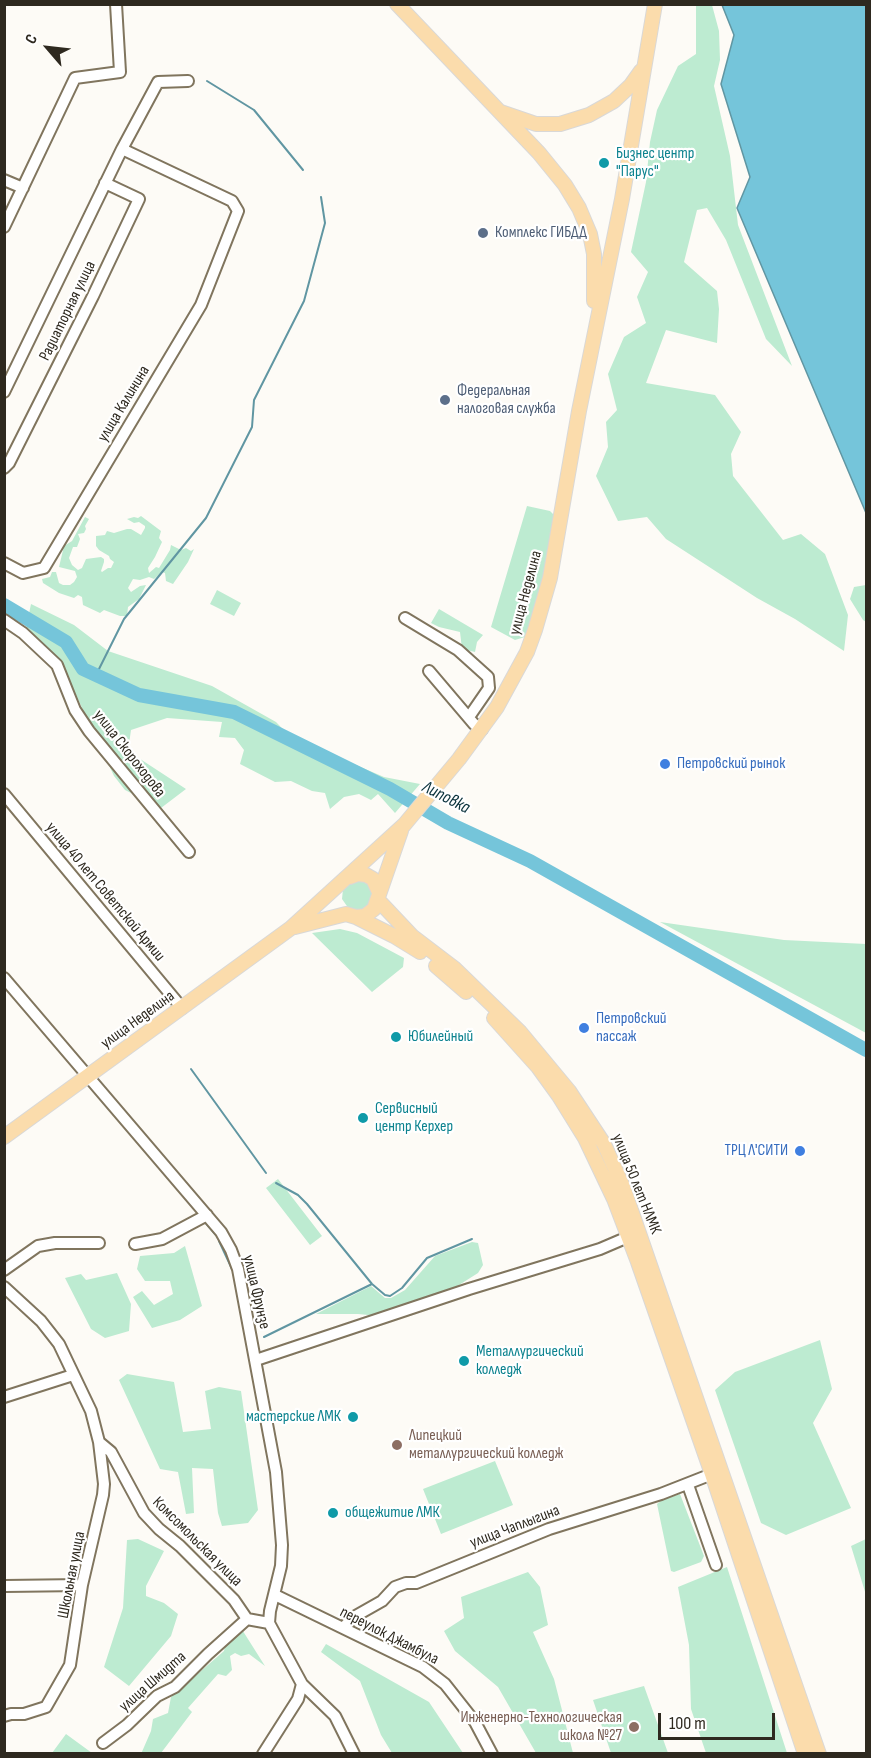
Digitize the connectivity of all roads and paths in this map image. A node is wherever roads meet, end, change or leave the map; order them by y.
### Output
1 (116, 4) edge
2 (396, 4) edge
3 (413, 4) edge
4 (655, 4) edge
5 (422, 31) junction
6 (644, 68) junction
7 (188, 81) dead end
8 (499, 111) junction
9 (122, 149) junction
10 (4, 180) edge
11 (105, 183) junction
12 (23, 189) junction
13 (4, 227) edge
14 (595, 330) junction
15 (4, 392) edge
16 (4, 468) edge
17 (4, 563) edge
18 (405, 618) dead end
19 (4, 620) edge
20 (429, 671) dead end
21 (469, 717) junction
22 (482, 729) junction
23 (4, 794) edge
24 (403, 826) junction
25 (189, 852) dead end
26 (345, 880) junction
27 (378, 896) junction
28 (351, 916) junction
29 (291, 928) junction
30 (4, 978) edge
31 (182, 1008) junction
32 (88, 1077) junction
33 (4, 1137) edge
34 (207, 1215) junction
35 (628, 1237) junction
36 (99, 1243) dead end
37 (135, 1244) dead end
38 (4, 1270) edge
39 (4, 1287) edge
40 (256, 1360) junction
41 (73, 1375) junction
42 (4, 1397) edge
43 (99, 1442) junction
44 (712, 1474) junction
45 (726, 1483) junction
46 (688, 1485) junction
47 (716, 1565) dead end
48 (82, 1584) junction
49 (5, 1586) edge
50 (275, 1595) junction
51 (247, 1618) junction
52 (269, 1623) junction
53 (343, 1628) junction
54 (302, 1684) junction
55 (4, 1716) edge
56 (103, 1743) dead end
57 (263, 1754) edge
58 (354, 1754) edge
59 (492, 1754) edge
60 (805, 1754) edge
61 (819, 1754) edge

1 - 12 street
2 - 5 main road
3 - 5 main road
4 - 6 main road
5 - 8 main road
6 - 8 main road
6 - 14 main road
7 - 9 street, Радиаторная улица
8 - 14 main road
9 - 11 street, Радиаторная улица
9 - 17 street, улица Калинина
10 - 12 street
11 - 15 street, Радиаторная улица
11 - 16 street, Радиаторная улица
12 - 13 street
14 - 22 main road, улица Неделина
18 - 21 street
19 - 25 street, улица Скороходова
20 - 21 street
21 - 22 street
22 - 24 main road, улица Неделина
23 - 31 street, улица 40 лет Советской Армии
24 - 26 main road, улица Неделина
24 - 27 main road
26 - 27 main road
26 - 28 main road
26 - 29 main road, улица Неделина
27 - 28 main road
27 - 45 main road, улица 50 лет НЛМК
28 - 29 main road
28 - 35 main road, улица 50 лет НЛМК
29 - 31 main road, улица Неделина
30 - 32 street, улица Фрунзе
31 - 32 main road, улица Неделина
32 - 33 main road, улица Неделина
32 - 34 street, улица Фрунзе
34 - 37 street
34 - 40 street, улица Фрунзе
35 - 40 street
35 - 44 main road, улица 50 лет НЛМК
36 - 38 street
39 - 41 street, Комсомольская улица
40 - 50 street, улица Фрунзе
41 - 42 street
41 - 43 street, Комсомольская улица
43 - 48 street, Школьная улица
43 - 51 street, Комсомольская улица
44 - 45 main road
44 - 46 street, улица Чаплыгина
44 - 60 main road, улица 50 лет НЛМК
45 - 61 main road, улица 50 лет НЛМК
46 - 47 street
46 - 53 street, улица Чаплыгина
48 - 49 street
48 - 55 street, Школьная улица
50 - 52 street, улица Фрунзе
50 - 53 street, переулок Джамбула
51 - 52 street
51 - 56 street, улица Шмидта
52 - 54 street
53 - 59 street, переулок Джамбула
54 - 57 street
54 - 58 street

